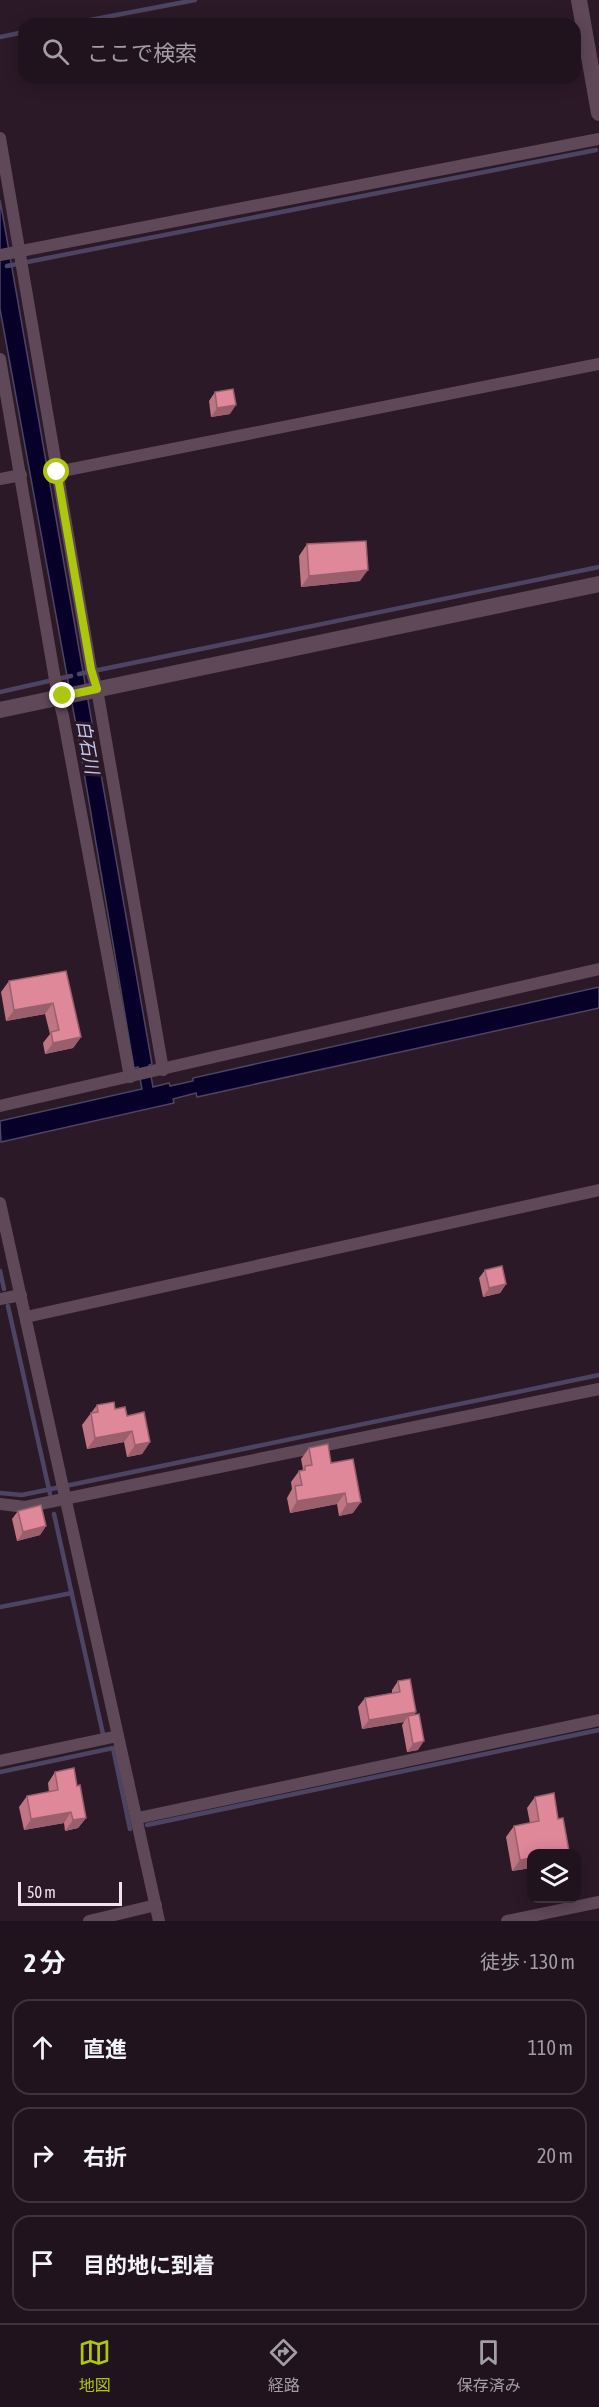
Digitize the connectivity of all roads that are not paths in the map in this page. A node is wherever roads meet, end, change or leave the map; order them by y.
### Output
1 (579, 0) edge
2 (599, 113) edge
3 (0, 138) edge
4 (599, 139) edge
5 (0, 255) edge
6 (21, 257) junction
7 (0, 359) edge
8 (599, 364) edge
9 (57, 472) junction
10 (21, 475) junction
11 (0, 479) edge
12 (599, 584) edge
13 (93, 681) junction
14 (58, 688) junction
15 (0, 710) edge
16 (599, 969) edge
17 (159, 1071) junction
18 (133, 1076) junction
19 (0, 1106) edge
20 (599, 1190) edge
21 (0, 1203) edge
22 (21, 1295) junction
23 (0, 1299) edge
24 (26, 1317) junction
25 (599, 1389) edge
26 (63, 1490) junction
27 (0, 1504) edge
28 (599, 1720) edge
29 (118, 1736) junction
30 (0, 1761) edge
31 (138, 1818) junction
32 (599, 1902) edge
33 (156, 1905) junction
34 (89, 1921) edge
35 (159, 1921) edge
36 (507, 1921) edge

1 - 2 street
3 - 6 street
4 - 6 street
5 - 6 street
6 - 9 street
7 - 10 street
8 - 9 street
9 - 13 street
10 - 11 street
10 - 14 street
12 - 13 street
13 - 14 street
13 - 17 street
14 - 15 street
14 - 18 street
16 - 17 street
17 - 18 street
18 - 19 street
20 - 24 street
21 - 22 street
22 - 23 street
22 - 24 street
24 - 26 street
25 - 26 street
26 - 27 street
26 - 29 street
28 - 31 street
29 - 30 street
29 - 31 street
31 - 33 street
32 - 36 street
33 - 34 street
33 - 35 street

